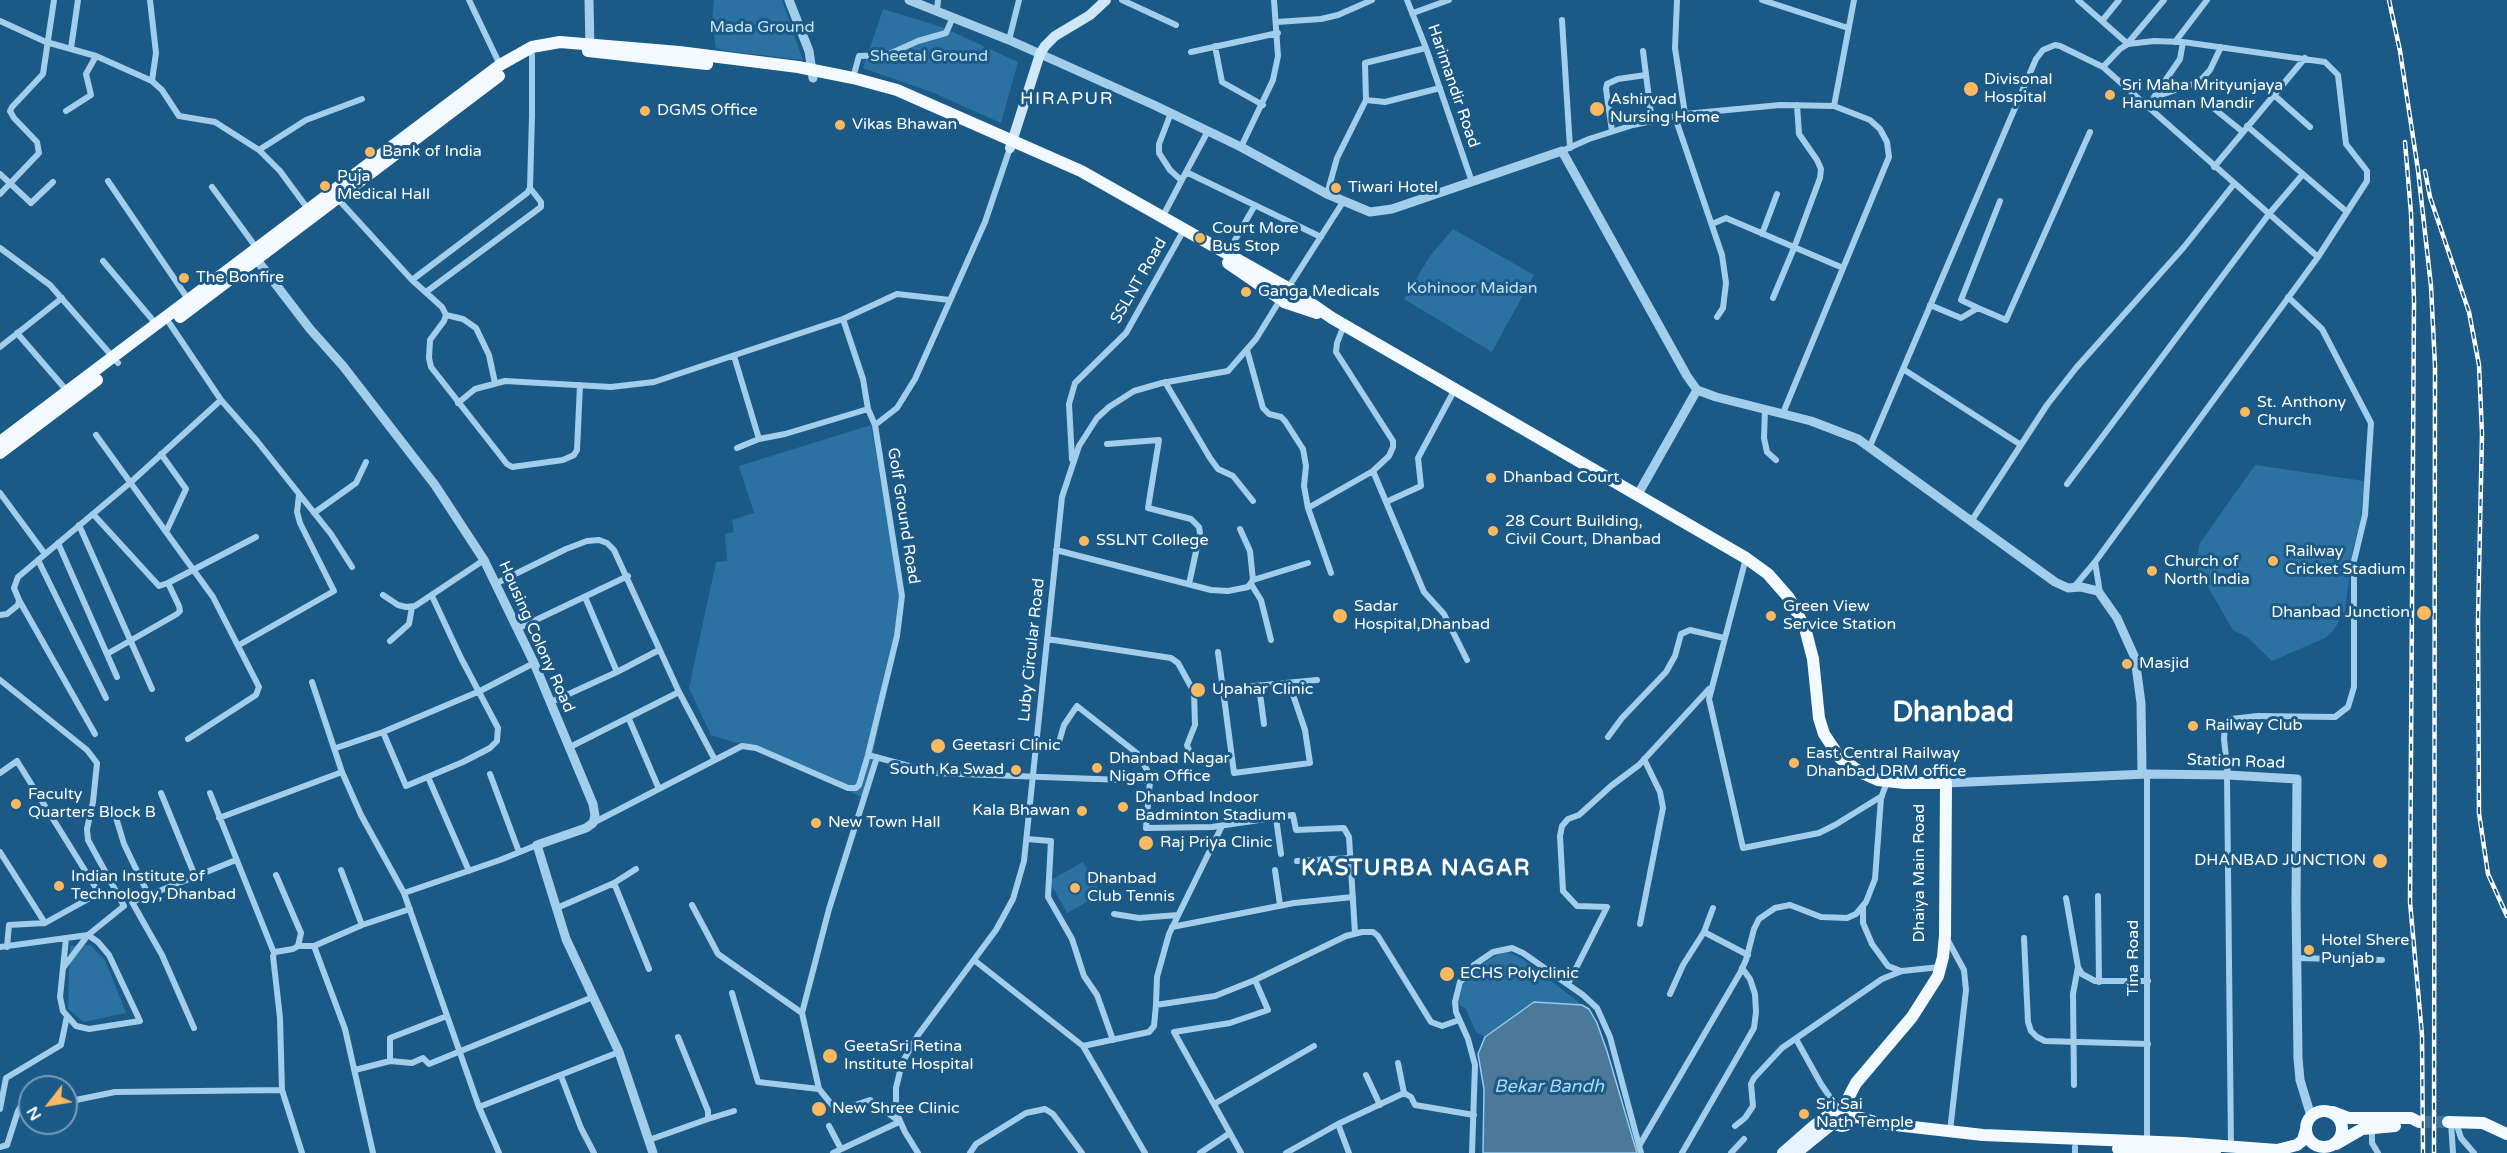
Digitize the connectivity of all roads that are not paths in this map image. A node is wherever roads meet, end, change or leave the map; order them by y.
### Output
1 (54, 0) edge
2 (78, 0) edge
3 (150, 0) edge
4 (469, 0) edge
5 (590, 0) edge
6 (789, 0) edge
7 (909, 0) edge
8 (1019, 0) edge
9 (1106, 0) edge
10 (1122, 0) edge
11 (1274, 0) edge
12 (1372, 0) edge
13 (1407, 0) edge
14 (1449, 0) edge
15 (1677, 0) edge
16 (1762, 0) edge
17 (1854, 0) edge
18 (2078, 0) edge
19 (2119, 0) edge
20 (2163, 0) edge
21 (2207, 0) edge
22 (938, 5) edge
23 (1413, 13) junction
24 (952, 16) junction
25 (1562, 20) dead end
26 (0, 21) edge
27 (2102, 21) junction
28 (1276, 22) junction
29 (1176, 25) dead end
30 (1848, 28) junction
31 (1278, 33) junction
32 (1009, 40) junction
33 (46, 42) junction
34 (2175, 42) junction
35 (2183, 42) junction
36 (2128, 44) junction
37 (1215, 46) junction
38 (2221, 47) junction
39 (71, 48) junction
40 (590, 48) junction
41 (1426, 48) junction
42 (1643, 51) dead end
43 (1191, 52) dead end
44 (1040, 54) junction
45 (532, 55) junction
46 (96, 56) junction
47 (2305, 58) junction
48 (500, 65) junction
49 (2103, 67) junction
50 (813, 74) junction
51 (1646, 75) junction
52 (853, 78) junction
53 (152, 81) junction
54 (1440, 88) junction
55 (2274, 95) junction
56 (362, 99) dead end
57 (1366, 100) junction
58 (2152, 100) junction
59 (2144, 104) junction
60 (1263, 105) junction
61 (1797, 105) junction
62 (1834, 106) junction
63 (2212, 107) dead end
64 (66, 111) dead end
65 (1171, 113) junction
66 (1685, 114) junction
67 (1675, 117) junction
68 (1652, 122) junction
69 (2247, 126) junction
70 (2310, 127) dead end
71 (1208, 131) junction
72 (1611, 131) junction
73 (2091, 132) dead end
74 (2242, 132) junction
75 (1011, 144) junction
76 (1241, 147) junction
77 (1566, 149) junction
78 (259, 150) junction
79 (2214, 166) junction
80 (1186, 172) junction
81 (0, 174) edge
82 (2303, 174) junction
83 (1181, 180) junction
84 (108, 181) dead end
85 (53, 182) dead end
86 (1472, 182) junction
87 (9, 184) junction
88 (2234, 184) junction
89 (212, 187) dead end
90 (530, 188) junction
91 (0, 194) edge
92 (1327, 194) junction
93 (1777, 194) dead end
94 (337, 198) junction
95 (2000, 201) dead end
96 (1343, 202) junction
97 (1255, 205) junction
98 (308, 209) junction
99 (2347, 212) junction
100 (2269, 214) junction
101 (1163, 216) junction
102 (1712, 224) junction
103 (1182, 231) junction
104 (1762, 234) junction
105 (1321, 237) junction
106 (0, 248) edge
107 (1794, 248) junction
108 (256, 254) junction
109 (1227, 254) junction
110 (2318, 257) junction
111 (103, 261) dead end
112 (1843, 268) junction
113 (412, 280) junction
114 (426, 292) junction
115 (1285, 294) junction
116 (2288, 297) junction
117 (62, 298) junction
118 (1773, 298) dead end
119 (188, 299) junction
120 (950, 300) junction
121 (1930, 305) junction
122 (1978, 308) junction
123 (446, 315) junction
124 (1717, 317) dead end
125 (843, 319) junction
126 (156, 324) junction
127 (170, 324) junction
128 (1344, 325) junction
129 (17, 333) junction
130 (0, 347) edge
131 (1247, 350) junction
132 (734, 356) junction
133 (116, 360) junction
134 (1903, 369) junction
135 (495, 382) junction
136 (1165, 382) junction
137 (580, 385) junction
138 (1455, 389) junction
139 (1697, 390) junction
140 (68, 392) junction
141 (221, 400) junction
142 (458, 403) junction
143 (868, 409) junction
144 (1765, 409) junction
145 (1783, 413) junction
146 (875, 425) junction
147 (96, 435) dead end
148 (759, 439) junction
149 (0, 442) edge
150 (1107, 444) dead end
151 (2021, 445) junction
152 (1870, 446) junction
153 (737, 448) dead end
154 (0, 453) edge
155 (161, 454) junction
156 (1776, 460) dead end
157 (366, 462) dead end
158 (1072, 462) junction
159 (1373, 471) junction
160 (131, 482) junction
161 (2067, 484) dead end
162 (0, 493) edge
163 (299, 495) junction
164 (1637, 496) junction
165 (1253, 501) dead end
166 (1386, 502) junction
167 (1308, 508) junction
168 (314, 513) junction
169 (93, 514) junction
170 (1972, 520) junction
171 (80, 525) junction
172 (1240, 529) dead end
173 (166, 532) junction
174 (256, 537) dead end
175 (58, 543) junction
176 (1056, 550) junction
177 (45, 554) junction
178 (1746, 558) junction
179 (38, 560) junction
180 (484, 560) junction
181 (2095, 562) junction
182 (1308, 563) dead end
183 (352, 567) dead end
184 (193, 570) junction
185 (1331, 573) dead end
186 (627, 576) junction
187 (1252, 582) junction
188 (168, 584) junction
189 (497, 584) junction
190 (1189, 584) junction
191 (2074, 587) junction
192 (2100, 593) junction
193 (383, 595) dead end
194 (432, 596) junction
195 (585, 597) junction
196 (19, 600) junction
197 (412, 607) junction
198 (0, 615) edge
199 (518, 629) junction
200 (1724, 638) junction
201 (1047, 639) junction
202 (1271, 640) dead end
203 (131, 641) junction
204 (390, 641) dead end
205 (239, 645) junction
206 (659, 650) junction
207 (1218, 652) dead end
208 (107, 654) junction
209 (1467, 660) dead end
210 (534, 663) junction
211 (617, 672) junction
212 (117, 677) dead end
213 (0, 680) edge
214 (1317, 680) dead end
215 (312, 682) dead end
216 (1289, 683) junction
217 (1259, 686) junction
218 (1711, 686) junction
219 (152, 689) dead end
220 (1223, 689) junction
221 (480, 690) junction
222 (679, 692) junction
223 (106, 698) dead end
224 (549, 703) junction
225 (629, 719) junction
226 (1264, 724) dead end
227 (383, 732) junction
228 (95, 734) dead end
229 (1608, 737) dead end
230 (188, 739) dead end
231 (336, 748) junction
232 (568, 748) junction
233 (1036, 749) junction
234 (868, 755) junction
235 (877, 757) junction
236 (1232, 758) junction
237 (1644, 759) junction
238 (715, 760) junction
239 (342, 772) junction
240 (0, 773) edge
241 (490, 774) dead end
242 (2144, 774) junction
243 (1034, 775) junction
244 (2228, 775) junction
245 (428, 777) junction
246 (1150, 781) junction
247 (1887, 782) junction
248 (1941, 783) junction
249 (659, 789) junction
250 (210, 793) dead end
251 (161, 794) dead end
252 (1882, 796) junction
253 (114, 811) dead end
254 (219, 818) junction
255 (1276, 818) junction
256 (593, 824) junction
257 (1222, 826) junction
258 (1027, 839) junction
259 (537, 845) junction
260 (0, 852) edge
261 (519, 852) junction
262 (1281, 854) dead end
263 (1351, 858) junction
264 (236, 860) junction
265 (1297, 861) dead end
266 (636, 869) dead end
267 (341, 870) dead end
268 (1275, 870) dead end
269 (469, 871) junction
270 (276, 875) dead end
271 (195, 876) junction
272 (614, 884) junction
273 (404, 893) junction
274 (149, 896) junction
275 (2098, 896) dead end
276 (1353, 897) junction
277 (2066, 898) dead end
278 (692, 905) dead end
279 (1280, 905) junction
280 (1864, 906) junction
281 (557, 908) junction
282 (1713, 908) dead end
283 (410, 909) junction
284 (1114, 914) dead end
285 (1178, 915) junction
286 (45, 923) junction
287 (1640, 924) dead end
288 (362, 925) junction
289 (1172, 927) junction
290 (1704, 932) junction
291 (1355, 933) junction
292 (88, 935) junction
293 (1945, 935) junction
294 (2024, 938) dead end
295 (66, 939) junction
296 (298, 946) junction
297 (314, 946) junction
298 (3, 947) edge
299 (274, 953) junction
300 (1748, 956) junction
301 (2296, 958) junction
302 (974, 960) junction
303 (2382, 960) dead end
304 (2078, 967) junction
305 (63, 968) junction
306 (1742, 968) junction
307 (1937, 968) junction
308 (650, 969) dead end
309 (1902, 971) junction
310 (1256, 980) junction
311 (2148, 981) junction
312 (2099, 982) junction
313 (1568, 984) junction
314 (732, 993) dead end
315 (1670, 994) dead end
316 (593, 997) junction
317 (1156, 1004) junction
318 (802, 1013) junction
319 (67, 1016) junction
320 (447, 1016) junction
321 (1459, 1020) junction
322 (194, 1028) dead end
323 (678, 1037) dead end
324 (1796, 1039) junction
325 (1113, 1040) junction
326 (2073, 1042) junction
327 (2148, 1044) junction
328 (1314, 1046) dead end
329 (1083, 1047) junction
330 (460, 1052) junction
331 (619, 1052) junction
332 (390, 1061) junction
333 (1398, 1063) dead end
334 (354, 1070) junction
335 (561, 1076) junction
336 (1366, 1076) dead end
337 (2074, 1085) dead end
338 (819, 1089) junction
339 (282, 1090) junction
340 (1404, 1093) junction
341 (78, 1100) edge
342 (1214, 1104) junction
343 (1380, 1105) junction
344 (479, 1107) junction
345 (0, 1109) edge
346 (18, 1110) edge
347 (734, 1111) dead end
348 (2329, 1111) junction
349 (1840, 1113) junction
350 (1474, 1115) junction
351 (2311, 1116) junction
352 (708, 1119) junction
353 (2451, 1121) junction
354 (899, 1122) junction
355 (2483, 1123) junction
356 (1338, 1124) junction
357 (830, 1126) dead end
358 (1735, 1126) dead end
359 (2372, 1127) junction
360 (2306, 1129) junction
361 (1950, 1132) junction
362 (1230, 1133) junction
363 (2507, 1134) edge
364 (1744, 1139) dead end
365 (649, 1140) junction
366 (2507, 1142) edge
367 (2231, 1146) junction
368 (2331, 1146) junction
369 (0, 1147) edge
370 (2148, 1148) edge
371 (841, 1149) junction
372 (1640, 1150) edge
373 (2075, 1150) edge
374 (302, 1153) edge
375 (372, 1153) edge
376 (499, 1153) edge
377 (594, 1153) edge
378 (653, 1153) edge
379 (833, 1153) edge
380 (918, 1153) edge
381 (970, 1153) edge
382 (1082, 1153) edge
383 (1145, 1153) edge
384 (1200, 1153) edge
385 (1241, 1153) edge
386 (1286, 1153) edge
387 (1349, 1153) edge
388 (1472, 1153) edge
389 (1682, 1153) edge
390 (1731, 1153) edge
391 (1783, 1153) edge
392 (1796, 1153) edge
393 (2216, 1153) edge
394 (2311, 1153) edge
395 (2378, 1153) edge
396 (2453, 1153) edge
397 (2474, 1153) edge

1 - 33 street
2 - 39 street
3 - 53 street
4 - 48 street
5 - 40 street
6 - 50 street
7 - 22 street
8 - 32 street
9 - 44 main road
10 - 29 street
11 - 28 street
12 - 28 street
13 - 23 street, Harimandir Road
14 - 23 street
15 - 66 street
16 - 30 street
17 - 30 street
18 - 27 street
19 - 27 street
20 - 36 street
21 - 34 street
22 - 24 street
23 - 41 street, Harimandir Road
24 - 32 street
24 - 52 street
25 - 77 street
26 - 33 street
27 - 36 street
28 - 31 street
30 - 62 street
31 - 37 street
31 - 60 street
32 - 44 street
33 - 39 street
33 - 87 street
34 - 35 street
34 - 36 street
35 - 38 street
35 - 58 street
36 - 49 street
37 - 43 street
37 - 60 street
38 - 47 street
38 - 58 street
39 - 46 street
40 - 45 highway
40 - 48 highway
40 - 50 highway
41 - 54 street, Harimandir Road
41 - 57 street
42 - 51 street
44 - 65 street
44 - 75 main road
45 - 90 street
45 - 94 highway
46 - 53 street
46 - 64 street
47 - 55 street
47 - 99 street
48 - 98 highway
49 - 59 street
49 - 121 street
50 - 52 highway
50 - 75 highway
51 - 68 street
51 - 72 street
52 - 75 highway
53 - 78 street
54 - 57 street
54 - 86 street, Harimandir Road
55 - 69 street
55 - 70 street
56 - 78 street
57 - 92 street
58 - 59 street
59 - 79 street
60 - 76 street
61 - 62 street
61 - 66 street
61 - 107 street
62 - 112 street
63 - 74 street
65 - 71 street
65 - 83 street
66 - 67 street
67 - 68 street
67 - 102 street
68 - 72 street
69 - 74 street
69 - 82 street
71 - 76 street
71 - 80 street
72 - 77 street
73 - 122 street
74 - 79 street
75 - 101 highway
75 - 103 highway
75 - 120 street
76 - 92 street
77 - 86 street
77 - 139 street
78 - 98 street
79 - 88 street
80 - 83 street
80 - 97 street
81 - 87 street
82 - 99 street
82 - 100 street
83 - 101 street
84 - 119 street
85 - 87 street
86 - 96 street
87 - 91 street
88 - 100 street
88 - 151 street
89 - 108 street
90 - 113 street
90 - 114 street
92 - 96 street
93 - 104 street
94 - 108 highway
94 - 113 street
95 - 122 street
96 - 105 street, Luby Circular Road
97 - 105 street
97 - 109 street
98 - 108 highway
99 - 110 street
100 - 110 street
100 - 161 street
101 - 103 highway
102 - 104 street
102 - 124 street
103 - 109 highway
103 - 115 highway
103 - 158 street, SSLNT Road
104 - 107 street
105 - 115 street, Luby Circular Road
106 - 117 street
107 - 112 street
107 - 118 street
108 - 119 highway
108 - 127 highway
108 - 180 street, Housing Colony Road
109 - 115 highway
110 - 116 street
111 - 126 street
112 - 145 street
113 - 114 street
114 - 123 street
115 - 128 highway
115 - 131 street, Luby Circular Road
116 - 181 street
116 - 244 street
117 - 129 street
117 - 133 street
119 - 126 highway
120 - 125 street
120 - 146 street
121 - 122 street
121 - 134 street
123 - 135 street
123 - 142 street
125 - 132 street
125 - 143 street, Golf Ground Road
126 - 133 highway
127 - 133 highway
127 - 141 street
128 - 138 highway
128 - 159 street
129 - 130 street
129 - 140 street
131 - 136 street, Luby Circular Road
131 - 167 street
132 - 137 street
132 - 148 street
133 - 140 highway
133 - 154 highway
134 - 151 street
134 - 152 street
135 - 137 street
135 - 142 street
136 - 158 street, Luby Circular Road
136 - 165 street
137 - 142 street
138 - 164 highway
138 - 166 street
139 - 144 street
139 - 164 street
140 - 149 highway
141 - 155 street
141 - 163 street
143 - 146 street, Golf Ground Road
143 - 148 street
144 - 145 street
144 - 156 street
145 - 152 street
146 - 234 street, Golf Ground Road
147 - 160 street
148 - 153 street
150 - 190 street
151 - 170 street
152 - 170 street
155 - 160 street
155 - 173 street
157 - 168 street
158 - 176 street, Luby Circular Road
159 - 166 street
159 - 167 street
160 - 169 street
160 - 173 street
162 - 177 street
163 - 168 street
163 - 205 street
164 - 178 highway
166 - 209 street
167 - 185 street
168 - 183 street
169 - 171 street
169 - 188 street
170 - 191 street
171 - 175 street
171 - 203 street
172 - 187 street
173 - 184 street
174 - 184 street
175 - 177 street
175 - 208 street
176 - 190 street
176 - 201 street, Luby Circular Road
177 - 179 street
178 - 200 street
178 - 247 highway
179 - 196 street
179 - 223 street
180 - 189 street, Housing Colony Road
180 - 194 street
181 - 191 street
181 - 192 street
182 - 187 street
184 - 188 street
184 - 205 street
186 - 189 street
186 - 195 street
186 - 206 street
187 - 190 street
187 - 202 street
188 - 203 street
189 - 199 street, Housing Colony Road
191 - 192 street
192 - 242 street
193 - 197 street
194 - 197 street
194 - 221 street
195 - 199 street
195 - 211 street
196 - 198 street
196 - 228 street
197 - 204 street
199 - 210 street, Housing Colony Road
200 - 218 street
200 - 229 street
201 - 233 street, Luby Circular Road
201 - 236 street
203 - 208 street
203 - 219 street
205 - 230 street
206 - 211 street
206 - 222 street
207 - 220 street
208 - 212 street
210 - 221 street
210 - 224 street, Housing Colony Road
211 - 224 street
213 - 292 street
214 - 216 street
215 - 231 street
216 - 217 street
216 - 236 street
217 - 220 street
217 - 226 street
218 - 237 street
218 - 252 street
220 - 236 street
221 - 227 street
221 - 245 street
222 - 225 street
222 - 238 street
224 - 232 street, Housing Colony Road
225 - 232 street
225 - 249 street
227 - 231 street
227 - 245 street
231 - 239 street
232 - 256 street, Housing Colony Road
233 - 243 street, Luby Circular Road
233 - 246 street
234 - 235 street
234 - 238 street, Golf Ground Road
235 - 243 street
235 - 318 street
237 - 287 street
237 - 313 street
238 - 249 street
239 - 254 street
239 - 273 street
240 - 286 street
241 - 261 street
242 - 244 street, Station Road
242 - 248 street, Station Road
242 - 311 street, Tina Road
243 - 246 street
243 - 258 street, Luby Circular Road
244 - 301 street, Station Road
244 - 367 street
245 - 269 street
246 - 257 street
247 - 248 highway
247 - 252 street
248 - 293 highway, Dhaiya Main Road
248 - 307 highway, Dhaiya Main Road
249 - 256 street
250 - 254 street
251 - 271 street
252 - 280 street
253 - 274 street
254 - 264 street
255 - 257 street
255 - 262 street
255 - 263 street
256 - 259 street
257 - 285 street
258 - 302 street, Luby Circular Road
258 - 325 street
259 - 261 street
259 - 281 street
260 - 286 street
261 - 269 street
263 - 265 street
263 - 276 street
264 - 271 street
264 - 299 street
266 - 272 street
267 - 288 street
268 - 279 street
269 - 273 street
270 - 296 street
271 - 274 street
272 - 281 street
272 - 308 street
273 - 283 street
274 - 322 street
275 - 312 street
276 - 279 street
276 - 291 street
277 - 304 street
278 - 318 street
279 - 289 street
280 - 300 street
280 - 309 street
281 - 316 street
282 - 290 street
283 - 288 street
283 - 320 street
284 - 285 street
285 - 289 street
286 - 298 street
288 - 297 street
289 - 317 street
290 - 300 street
290 - 315 street
291 - 310 street
291 - 321 street
292 - 295 street
292 - 305 street
292 - 319 street
293 - 307 highway, Dhaiya Main Road
293 - 361 street
294 - 326 street
295 - 298 street
295 - 305 street
296 - 297 street
296 - 299 street
297 - 334 street
299 - 339 street
300 - 306 street
301 - 303 street
301 - 351 street, Station Road
302 - 329 street
302 - 354 street, Luby Circular Road
304 - 312 street
304 - 326 street
305 - 319 street
306 - 372 street
306 - 389 street
307 - 309 street
307 - 349 highway, Dhaiya Main Road
309 - 324 street
310 - 317 street
310 - 342 street
311 - 312 street
311 - 327 street, Tina Road
313 - 321 street
313 - 372 street
314 - 338 street
316 - 330 street
316 - 331 street
317 - 325 street
318 - 338 street
319 - 345 street
320 - 330 street
320 - 332 street
321 - 350 street
323 - 352 street
324 - 349 street
324 - 358 street
325 - 329 street
326 - 327 street
326 - 337 street
327 - 370 street, Tina Road
328 - 342 street
329 - 383 street
330 - 332 street
330 - 344 street
331 - 335 street
331 - 365 street
332 - 334 street
333 - 340 street
334 - 375 street
335 - 344 street
335 - 377 street
336 - 343 street
338 - 354 street
339 - 341 street
339 - 374 street
340 - 343 street
340 - 350 street
342 - 362 street
343 - 356 street
344 - 376 street
346 - 369 street
347 - 352 street
348 - 351 highway
348 - 359 highway
348 - 368 highway
349 - 361 highway
349 - 373 highway
349 - 391 main road, Dhaiya Main Road
349 - 392 main road, Dhaiya Main Road
350 - 388 street
351 - 360 highway
352 - 365 street
353 - 355 highway
353 - 396 street
353 - 397 street
354 - 371 street
354 - 380 street, Luby Circular Road
355 - 363 highway
355 - 366 highway
356 - 386 street
356 - 387 street
357 - 371 street
359 - 368 highway
359 - 395 street
360 - 367 highway
360 - 368 highway
361 - 370 highway
362 - 384 street
362 - 385 street
364 - 390 street
365 - 378 street
367 - 370 highway
368 - 394 highway
370 - 373 highway
370 - 393 highway
371 - 379 street
381 - 382 street

